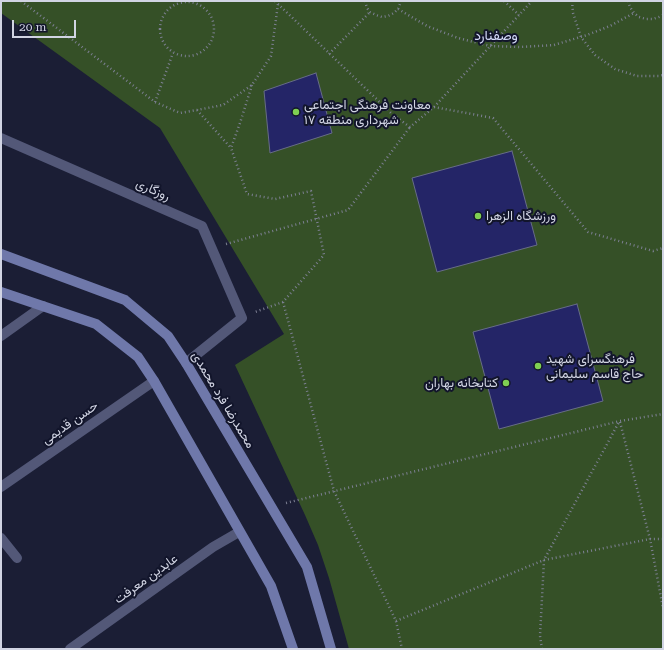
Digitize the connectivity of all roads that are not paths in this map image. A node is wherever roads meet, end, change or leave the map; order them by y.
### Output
1 (1, 138) edge
2 (1, 254) edge
3 (1, 292) edge
4 (43, 306) junction
5 (1, 336) edge
6 (186, 363) junction
7 (154, 381) junction
8 (1, 487) edge
9 (239, 532) junction
10 (1, 538) edge
11 (17, 558) dead end
12 (70, 649) edge
13 (293, 649) edge
14 (331, 649) edge

1 - 6 street, روزگاری
2 - 6 main road, محمدرضا فرد محمدی
3 - 4 main road
4 - 5 street
4 - 7 main road
6 - 14 main road, محمدرضا فرد محمدی
7 - 8 street, حسن قدیمی
7 - 9 main road
9 - 12 street, عابدین معرفت
9 - 13 main road
10 - 11 street

